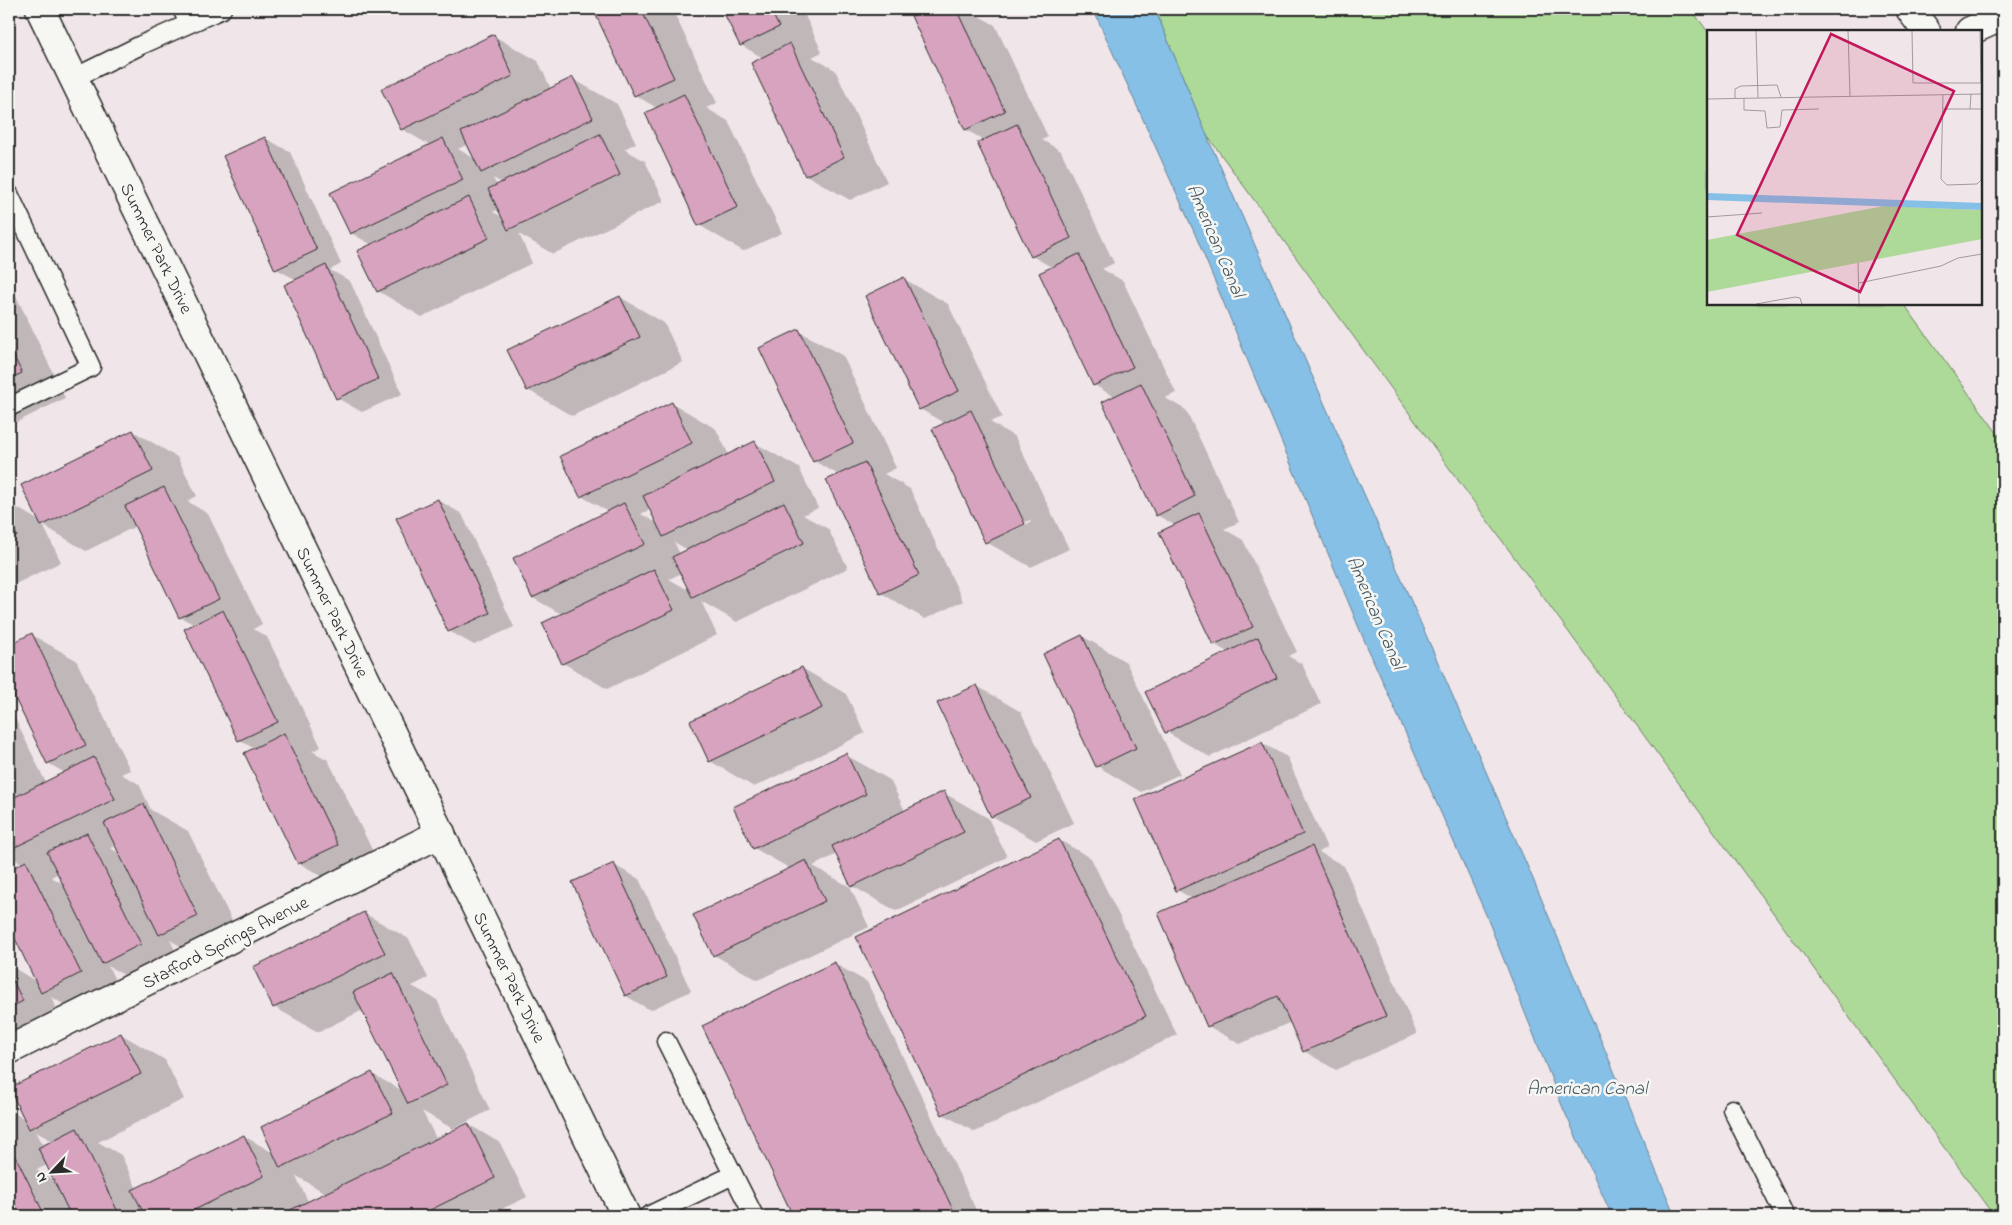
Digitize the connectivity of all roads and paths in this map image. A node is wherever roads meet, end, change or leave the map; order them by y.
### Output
1 (40, 9) edge
2 (222, 9) edge
3 (1910, 9) edge
4 (186, 16) edge
5 (2003, 16) edge
6 (1925, 30) edge
7 (1972, 30) edge
8 (74, 78) junction
9 (9, 194) edge
10 (9, 407) edge
11 (440, 833) junction
12 (666, 1041) dead end
13 (9, 1050) edge
14 (1732, 1109) dead end
15 (733, 1175) junction
16 (626, 1216) edge
17 (648, 1216) edge
18 (754, 1216) edge
19 (1785, 1216) edge

1 - 8 street, Summer Park Drive
2 - 4 lane
3 - 6 street
4 - 8 lane
5 - 7 street
8 - 11 street, Summer Park Drive
9 - 10 lane
11 - 13 street, Stafford Springs Avenue
11 - 16 street, Summer Park Drive
12 - 15 lane
14 - 19 lane
15 - 17 lane
15 - 18 lane

